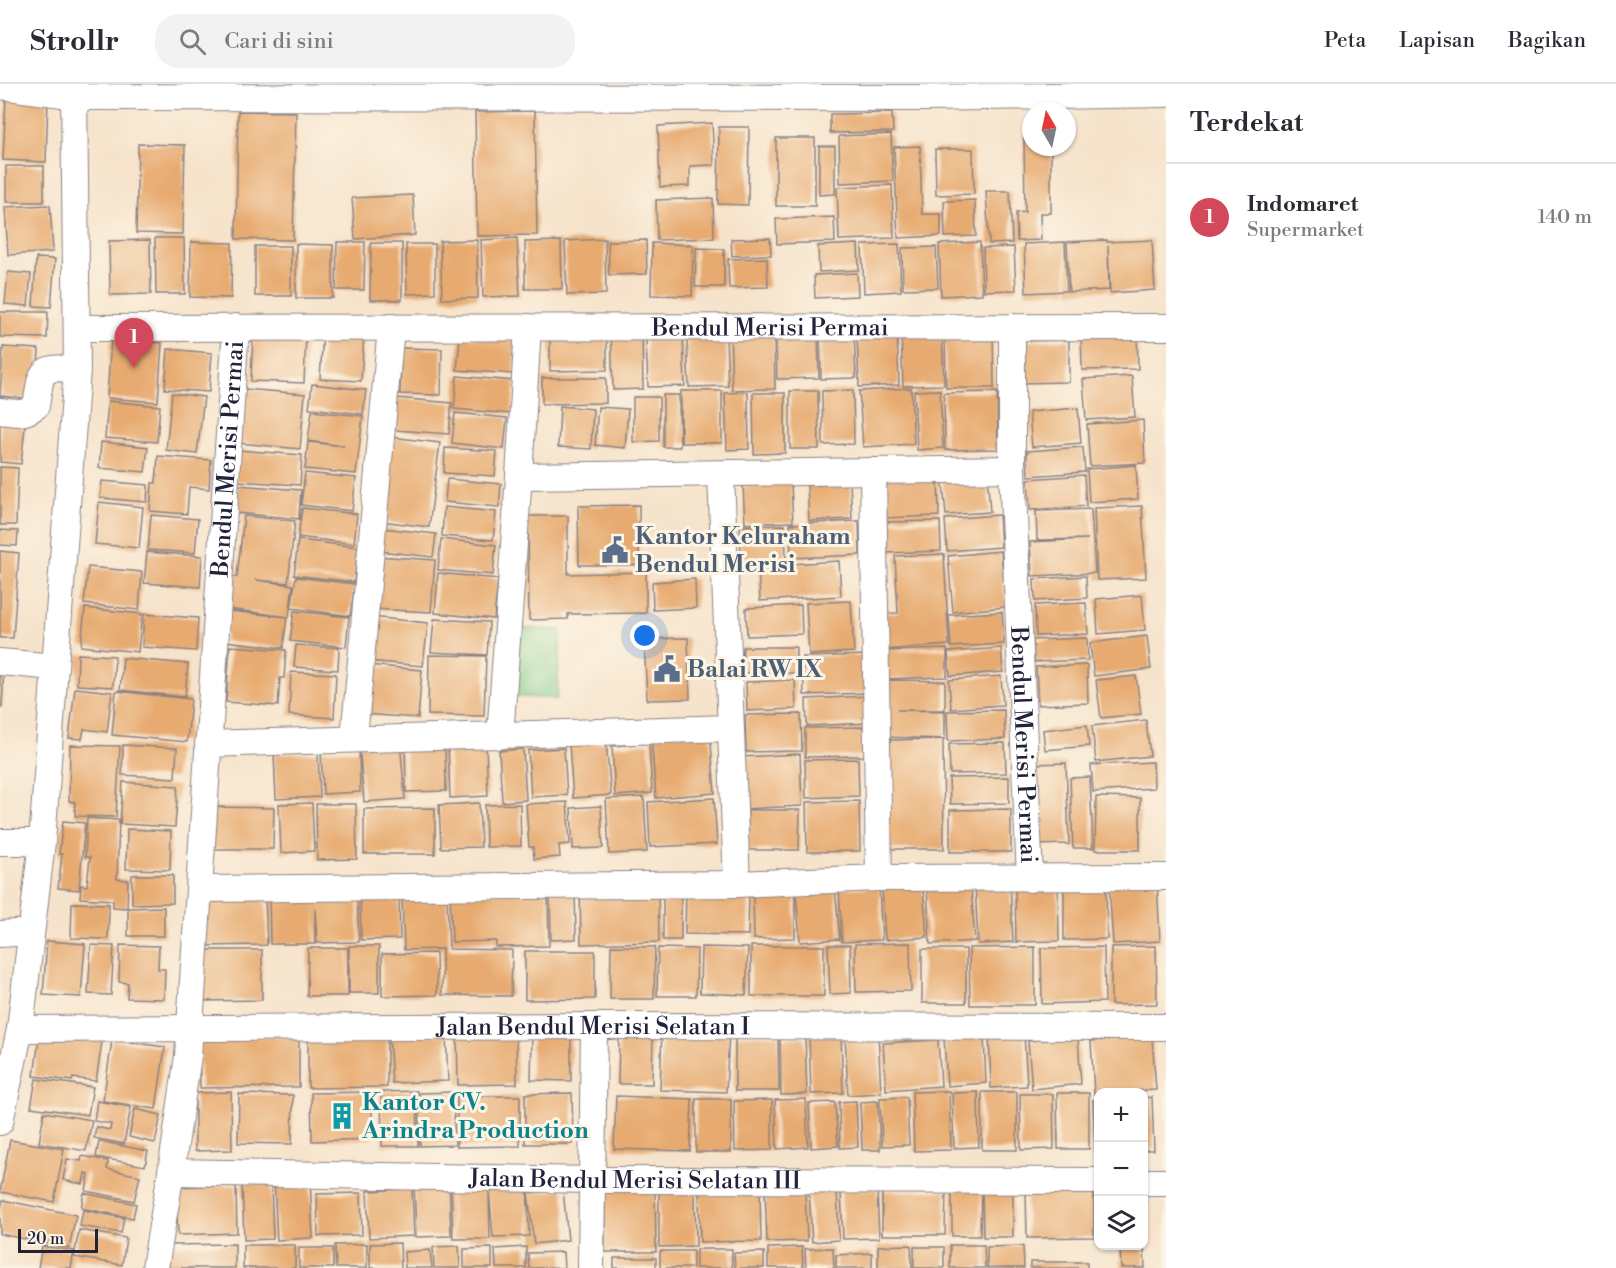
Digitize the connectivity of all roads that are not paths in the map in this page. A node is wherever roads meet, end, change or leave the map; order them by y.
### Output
1 (0, 86) edge
2 (74, 90) edge
3 (266, 90) edge
4 (1166, 94) edge
5 (236, 327) junction
6 (391, 327) junction
7 (528, 327) junction
8 (1012, 327) junction
9 (1166, 327) edge
10 (77, 328) junction
11 (77, 370) junction
12 (0, 411) edge
13 (1012, 469) junction
14 (873, 471) junction
15 (721, 474) junction
16 (519, 476) junction
17 (0, 662) edge
18 (55, 666) junction
19 (730, 728) junction
20 (500, 736) junction
21 (354, 738) junction
22 (207, 744) junction
23 (0, 842) edge
24 (42, 842) junction
25 (1166, 877) edge
26 (879, 878) junction
27 (1030, 879) junction
28 (737, 884) junction
29 (200, 889) junction
30 (32, 932) junction
31 (0, 934) edge
32 (594, 1026) junction
33 (1166, 1027) edge
34 (189, 1028) junction
35 (20, 1029) junction
36 (0, 1121) edge
37 (171, 1172) junction
38 (592, 1180) junction
39 (1094, 1181) edge
40 (1148, 1182) edge
41 (1166, 1182) edge
42 (155, 1268) edge
43 (591, 1268) edge

1 - 2 street
2 - 3 street
2 - 10 street
3 - 4 street
5 - 6 street, Bendul Merisi Permai
5 - 10 street
5 - 22 street, Bendul Merisi Permai
6 - 7 street, Bendul Merisi Permai
6 - 21 street
7 - 8 street, Bendul Merisi Permai
7 - 16 street
8 - 9 street, Bendul Merisi Permai
8 - 13 street, Bendul Merisi Permai
10 - 11 street
11 - 12 street
11 - 18 street
13 - 14 street
13 - 27 street, Bendul Merisi Permai
14 - 15 street
14 - 26 street
15 - 16 street
15 - 19 street
16 - 20 street
17 - 18 street
18 - 24 street
19 - 20 street
19 - 28 street
20 - 21 street
21 - 22 street
22 - 29 street, Bendul Merisi Permai
23 - 24 street
24 - 30 street
25 - 27 street
26 - 27 street
26 - 28 street
28 - 29 street
29 - 34 street, Bendul Merisi Permai
30 - 31 street
30 - 35 street
32 - 33 street, Jalan Bendul Merisi Selatan I
32 - 34 street, Jalan Bendul Merisi Selatan I
32 - 38 street
34 - 35 street, Jalan Bendul Merisi Selatan I
34 - 37 street, Bendul Merisi Permai
35 - 36 street
37 - 38 street, Jalan Bendul Merisi Selatan III
37 - 42 street, Bendul Merisi Permai
38 - 39 street, Jalan Bendul Merisi Selatan III
38 - 43 street
40 - 41 street

